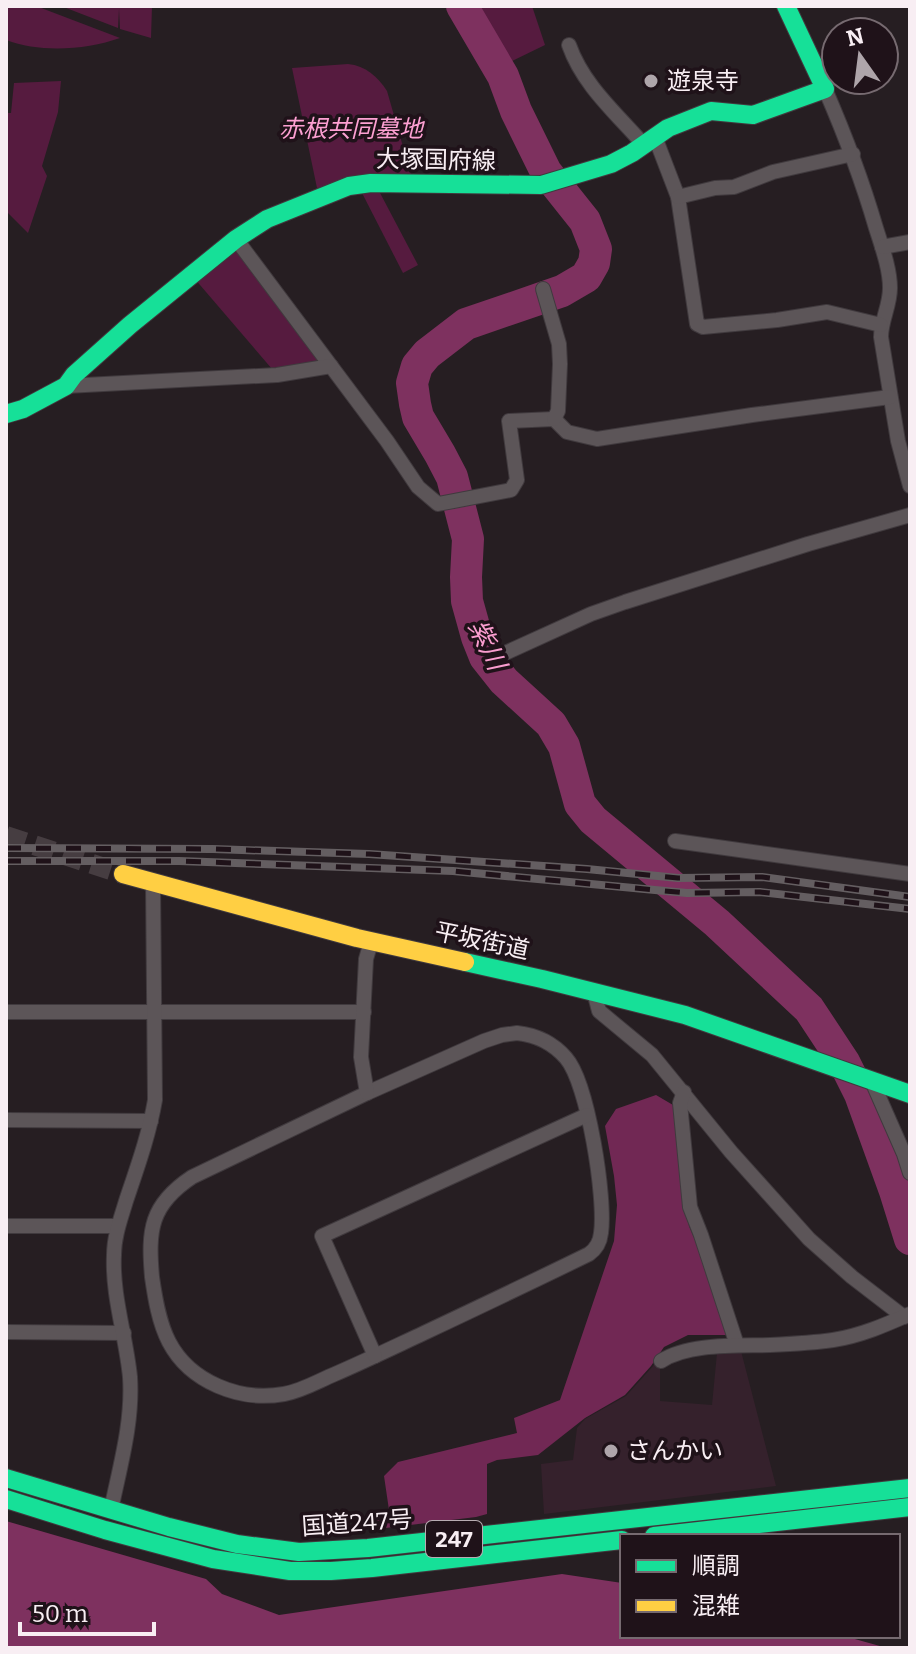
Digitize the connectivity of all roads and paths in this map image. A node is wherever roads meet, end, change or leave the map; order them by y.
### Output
1 (786, 6) edge
2 (569, 45) dead end
3 (820, 78) edge
4 (820, 91) edge
5 (828, 96) edge
6 (649, 140) junction
7 (853, 154) junction
8 (678, 197) junction
9 (236, 239) junction
10 (910, 242) edge
11 (882, 247) junction
12 (543, 289) dead end
13 (881, 325) junction
14 (331, 366) junction
15 (66, 386) junction
16 (890, 397) junction
17 (6, 414) edge
18 (554, 419) junction
19 (910, 486) edge
20 (910, 515) edge
21 (501, 655) dead end
22 (675, 841) dead end
23 (123, 874) tunnel mouth
24 (910, 874) edge
25 (153, 882) junction
26 (371, 942) junction
27 (594, 992) junction
28 (6, 1012) edge
29 (364, 1012) junction
30 (154, 1013) junction
31 (866, 1078) junction
32 (684, 1092) junction
33 (367, 1093) junction
34 (910, 1094) edge
35 (587, 1115) junction
36 (6, 1120) edge
37 (151, 1121) junction
38 (910, 1173) edge
39 (6, 1226) edge
40 (118, 1226) junction
41 (907, 1316) edge
42 (6, 1332) edge
43 (124, 1333) junction
44 (737, 1345) junction
45 (375, 1356) junction
46 (661, 1361) dead end
47 (6, 1478) edge
48 (910, 1488) edge
49 (6, 1499) edge
50 (910, 1507) edge
51 (111, 1510) junction
52 (672, 1534) edge
53 (620, 1540) edge

1 - 3 main road
2 - 6 street
4 - 6 main road, 大塚国府線
5 - 7 street
6 - 8 street
6 - 9 main road, 大塚国府線
7 - 8 street
7 - 11 street
8 - 13 street
9 - 14 street
9 - 15 main road, 大塚国府線
10 - 11 street
11 - 13 street
12 - 18 street
13 - 16 street
14 - 15 street
14 - 18 street
15 - 17 main road, 大塚国府線
16 - 18 street
16 - 19 street
20 - 21 street
22 - 24 street
23 - 25 main road, 平坂街道
25 - 26 main road, 平坂街道
25 - 30 street
26 - 27 main road, 平坂街道
26 - 29 street
27 - 31 main road, 平坂街道
27 - 32 street
28 - 30 street
29 - 30 street
29 - 33 street
30 - 37 street
31 - 34 main road
31 - 38 street
32 - 41 street
32 - 44 street
33 - 35 street
33 - 45 street
35 - 45 street
35 - 45 street
36 - 37 street
37 - 40 street
39 - 40 street
40 - 43 street
41 - 44 street
42 - 43 street
43 - 51 street
44 - 46 street
47 - 51 main road, 国道247号 / 247
48 - 51 main road, 国道247号 / 247
49 - 53 main road, 国道247号 / 247
50 - 52 main road

